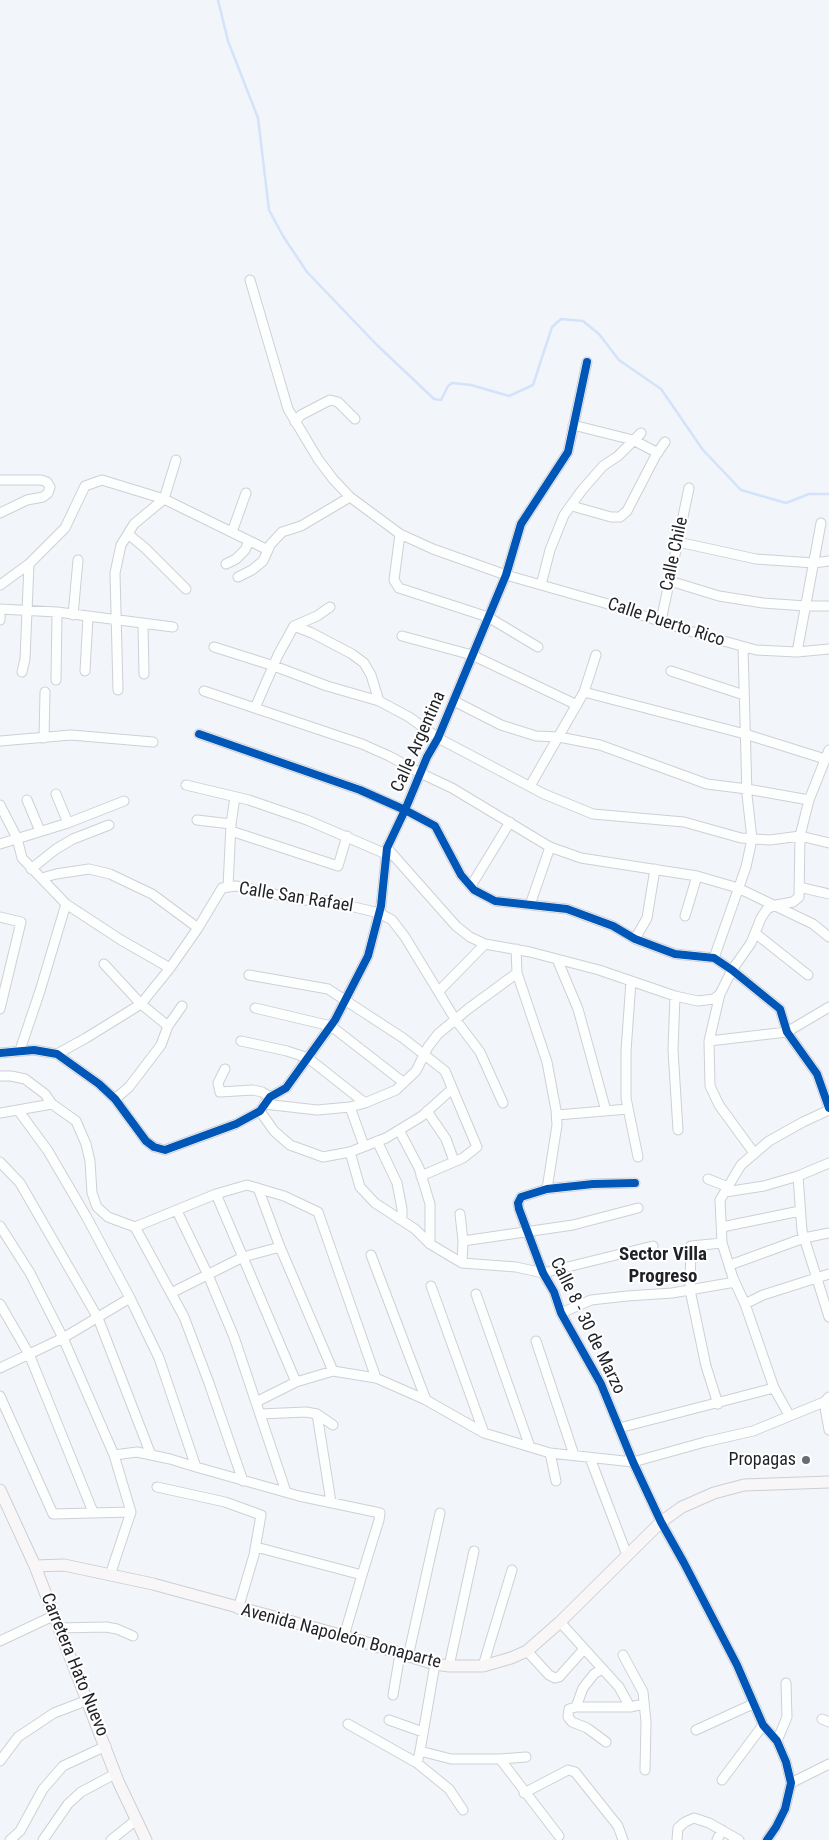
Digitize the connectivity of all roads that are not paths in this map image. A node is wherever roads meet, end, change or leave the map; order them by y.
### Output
1 (250, 280) dead end
2 (586, 362) dead end
3 (355, 419) dead end
4 (295, 422) junction
5 (573, 425) junction
6 (641, 433) dead end
7 (633, 440) junction
8 (665, 442) dead end
9 (658, 453) junction
10 (176, 460) dead end
11 (0, 480) edge
12 (689, 488) dead end
13 (246, 493) dead end
14 (350, 497) junction
15 (164, 498) junction
16 (572, 506) junction
17 (0, 513) edge
18 (821, 523) dead end
19 (232, 532) junction
20 (128, 534) junction
21 (400, 534) junction
22 (249, 541) junction
23 (678, 542) junction
24 (268, 550) junction
25 (78, 560) dead end
26 (829, 561) edge
27 (814, 563) junction
28 (29, 564) junction
29 (226, 564) dead end
30 (506, 575) junction
31 (238, 577) dead end
32 (670, 581) junction
33 (0, 585) edge
34 (541, 585) junction
35 (186, 589) dead end
36 (330, 606) dead end
37 (806, 606) junction
38 (829, 606) edge
39 (0, 608) edge
40 (28, 610) junction
41 (57, 612) junction
42 (73, 615) junction
43 (88, 617) junction
44 (488, 617) junction
45 (0, 620) edge
46 (116, 620) junction
47 (661, 621) junction
48 (143, 624) junction
49 (294, 626) junction
50 (173, 627) dead end
51 (402, 636) dead end
52 (214, 647) dead end
53 (538, 647) dead end
54 (743, 647) junction
55 (829, 649) edge
56 (797, 652) junction
57 (472, 655) junction
58 (596, 655) dead end
59 (274, 666) junction
60 (85, 671) dead end
61 (671, 671) dead end
62 (22, 672) dead end
63 (144, 674) dead end
64 (56, 680) dead end
65 (118, 690) dead end
66 (204, 691) dead end
67 (45, 692) dead end
68 (584, 692) junction
69 (744, 695) junction
70 (379, 701) junction
71 (454, 701) junction
72 (577, 705) junction
73 (256, 708) junction
74 (199, 734) dead end
75 (745, 734) junction
76 (558, 737) junction
77 (44, 738) junction
78 (438, 738) junction
79 (0, 741) edge
80 (153, 742) dead end
81 (827, 755) edge
82 (420, 773) junction
83 (820, 773) junction
84 (829, 778) edge
85 (186, 785) dead end
86 (530, 786) junction
87 (747, 789) junction
88 (56, 794) dead end
89 (235, 797) junction
90 (27, 800) dead end
91 (809, 800) junction
92 (124, 801) dead end
93 (0, 805) edge
94 (405, 810) junction
95 (197, 820) dead end
96 (510, 822) junction
97 (68, 823) junction
98 (109, 825) dead end
99 (231, 828) junction
100 (40, 831) junction
101 (347, 836) junction
102 (800, 836) junction
103 (17, 838) junction
104 (752, 839) junction
105 (829, 843) edge
106 (0, 844) edge
107 (550, 848) junction
108 (387, 851) junction
109 (31, 869) junction
110 (655, 869) junction
111 (697, 876) junction
112 (42, 878) junction
113 (471, 886) junction
114 (228, 887) junction
115 (799, 887) junction
116 (738, 888) junction
117 (829, 894) edge
118 (66, 904) junction
119 (530, 905) junction
120 (776, 905) junction
121 (379, 913) junction
122 (685, 916) dead end
123 (0, 917) edge
124 (198, 928) junction
125 (755, 933) junction
126 (829, 937) edge
127 (635, 939) junction
128 (485, 944) junction
129 (516, 949) junction
130 (714, 958) junction
131 (556, 959) junction
132 (104, 964) dead end
133 (170, 968) junction
134 (732, 970) junction
135 (517, 973) junction
136 (249, 975) dead end
137 (808, 975) dead end
138 (631, 981) junction
139 (439, 991) junction
140 (720, 994) junction
141 (675, 996) junction
142 (346, 999) junction
143 (141, 1004) junction
144 (182, 1006) dead end
145 (829, 1007) edge
146 (255, 1008) dead end
147 (0, 1009) edge
148 (455, 1019) junction
149 (168, 1026) junction
150 (331, 1026) junction
151 (787, 1032) junction
152 (709, 1041) junction
153 (241, 1042) dead end
154 (20, 1050) junction
155 (0, 1053) edge
156 (57, 1054) junction
157 (425, 1054) junction
158 (308, 1058) junction
159 (225, 1068) dead end
160 (0, 1076) edge
161 (404, 1082) junction
162 (452, 1089) junction
163 (115, 1099) junction
164 (365, 1103) junction
165 (503, 1103) dead end
166 (52, 1104) junction
167 (265, 1104) junction
168 (350, 1106) junction
169 (628, 1109) junction
170 (829, 1109) edge
171 (18, 1110) junction
172 (426, 1111) junction
173 (606, 1111) junction
174 (0, 1113) edge
175 (557, 1115) junction
176 (399, 1130) junction
177 (678, 1130) dead end
178 (377, 1141) junction
179 (364, 1146) junction
180 (350, 1152) junction
181 (754, 1153) junction
182 (638, 1157) dead end
183 (454, 1161) junction
184 (0, 1162) edge
185 (829, 1163) edge
186 (421, 1176) junction
187 (798, 1176) junction
188 (708, 1179) dead end
189 (635, 1183) dead end
190 (258, 1188) junction
191 (547, 1189) junction
192 (726, 1190) junction
193 (216, 1194) junction
194 (638, 1208) dead end
195 (177, 1211) junction
196 (800, 1211) junction
197 (460, 1214) dead end
198 (399, 1219) junction
199 (0, 1226) edge
200 (134, 1227) junction
201 (722, 1227) junction
202 (527, 1232) junction
203 (829, 1233) edge
204 (804, 1238) junction
205 (463, 1241) junction
206 (722, 1243) junction
207 (430, 1244) junction
208 (653, 1246) dead end
209 (280, 1248) junction
210 (371, 1255) dead end
211 (243, 1257) junction
212 (462, 1263) junction
213 (730, 1265) junction
214 (543, 1273) junction
215 (829, 1274) edge
216 (208, 1275) junction
217 (818, 1278) junction
218 (735, 1282) junction
219 (431, 1286) dead end
220 (690, 1290) junction
221 (171, 1293) junction
222 (476, 1294) dead end
223 (130, 1298) junction
224 (0, 1304) edge
225 (745, 1304) junction
226 (561, 1313) junction
227 (98, 1318) junction
228 (829, 1318) edge
229 (62, 1338) junction
230 (536, 1341) dead end
231 (29, 1354) junction
232 (0, 1368) edge
233 (333, 1371) junction
234 (376, 1378) junction
235 (296, 1382) junction
236 (774, 1388) junction
237 (0, 1396) edge
238 (426, 1400) junction
239 (827, 1400) edge
240 (256, 1402) junction
241 (718, 1404) junction
242 (260, 1414) junction
243 (317, 1414) junction
244 (789, 1416) junction
245 (333, 1424) dead end
246 (619, 1428) junction
247 (829, 1430) edge
248 (484, 1433) junction
249 (530, 1447) junction
250 (550, 1452) junction
251 (114, 1455) junction
252 (151, 1455) junction
253 (574, 1455) junction
254 (590, 1458) junction
255 (633, 1462) junction
256 (196, 1467) junction
257 (243, 1481) junction
258 (556, 1481) dead end
259 (829, 1482) edge
260 (157, 1487) dead end
261 (0, 1490) edge
262 (286, 1492) junction
263 (331, 1502) junction
264 (93, 1512) junction
265 (131, 1512) junction
266 (440, 1513) dead end
267 (661, 1522) junction
268 (256, 1547) junction
269 (474, 1551) dead end
270 (627, 1555) junction
271 (35, 1566) junction
272 (512, 1570) dead end
273 (110, 1575) junction
274 (362, 1575) junction
275 (238, 1608) junction
276 (53, 1616) junction
277 (560, 1622) junction
278 (58, 1628) junction
279 (133, 1636) dead end
280 (344, 1636) junction
281 (0, 1641) edge
282 (584, 1649) junction
283 (527, 1651) junction
284 (623, 1655) dead end
285 (404, 1656) junction
286 (434, 1664) junction
287 (449, 1666) junction
288 (483, 1666) junction
289 (602, 1669) junction
290 (786, 1683) dead end
291 (393, 1695) dead end
292 (88, 1700) junction
293 (644, 1704) junction
294 (753, 1704) junction
295 (576, 1707) junction
296 (630, 1707) junction
297 (390, 1720) dead end
298 (348, 1724) dead end
299 (763, 1725) junction
300 (696, 1730) dead end
301 (423, 1732) junction
302 (778, 1740) junction
303 (606, 1742) dead end
304 (106, 1746) junction
305 (420, 1750) junction
306 (526, 1757) dead end
307 (500, 1759) junction
308 (0, 1760) edge
309 (417, 1763) junction
310 (829, 1764) edge
311 (645, 1770) dead end
312 (115, 1774) junction
313 (722, 1780) dead end
314 (791, 1783) junction
315 (524, 1793) junction
316 (463, 1810) dead end
317 (136, 1820) junction
318 (722, 1830) junction
319 (559, 1836) dead end
320 (10, 1840) edge
321 (43, 1840) edge
322 (110, 1840) edge
323 (146, 1840) edge
324 (623, 1840) edge
325 (677, 1840) edge
326 (717, 1840) edge
327 (739, 1840) edge
328 (767, 1840) edge

1 - 4 street, Calle Puerto Rico
2 - 5 street, Calle Argentina
3 - 4 street
4 - 14 street, Calle Puerto Rico
5 - 7 street
5 - 30 street, Calle Argentina
6 - 7 street
7 - 9 street
7 - 16 street
8 - 9 street
9 - 16 street
10 - 15 street
11 - 17 street
12 - 23 street, Calle Chile
13 - 19 street
14 - 21 street, Calle Puerto Rico
14 - 24 street
15 - 19 street
15 - 20 street
15 - 28 street
16 - 34 street
18 - 27 street
19 - 22 street
20 - 35 street
20 - 46 street
21 - 30 street, Calle Puerto Rico
21 - 44 street
22 - 24 street
22 - 29 street
23 - 27 street
23 - 32 street, Calle Chile
24 - 31 street
25 - 42 street
26 - 27 street
27 - 37 street
28 - 33 street
28 - 40 street
30 - 34 street, Calle Puerto Rico
30 - 44 street, Calle Argentina
32 - 37 street
32 - 47 street, Calle Chile
34 - 47 street, Calle Puerto Rico
36 - 49 street
37 - 38 street
37 - 56 street
39 - 40 street
39 - 45 street
40 - 41 street
40 - 62 street
41 - 42 street
41 - 64 street
42 - 43 street
43 - 46 street
43 - 60 street
44 - 53 street
44 - 57 street, Calle Argentina
46 - 48 street
46 - 65 street
47 - 54 street, Calle Puerto Rico
48 - 50 street
48 - 63 street
49 - 59 street
49 - 70 street
51 - 57 street
52 - 59 street
54 - 56 street, Calle Puerto Rico
54 - 69 street
55 - 56 street, Calle Puerto Rico
57 - 71 street, Calle Argentina
57 - 72 street
58 - 68 street
59 - 70 street
59 - 73 street
61 - 69 street
66 - 73 street
67 - 77 street
68 - 72 street
68 - 75 street
69 - 75 street
70 - 78 street
71 - 76 street
71 - 78 street, Calle Argentina
72 - 76 street
73 - 82 street
74 - 94 street
75 - 81 street
75 - 87 street
76 - 86 street
76 - 87 street
77 - 79 street
77 - 80 street
78 - 82 street, Calle Argentina
78 - 86 street
81 - 83 street
82 - 94 street, Calle Argentina
82 - 96 street
83 - 84 street
83 - 91 street
85 - 89 street
86 - 104 street
87 - 91 street
87 - 104 street
88 - 97 street
89 - 99 street
89 - 101 street
90 - 100 street
91 - 102 street
92 - 97 street
93 - 103 street
94 - 108 street, Calle Argentina
94 - 113 street
95 - 99 street
96 - 107 street
96 - 113 street
97 - 100 street
98 - 109 street
99 - 101 street
99 - 114 street
100 - 103 street
101 - 108 street
102 - 104 street
102 - 105 street
102 - 115 street
103 - 106 street
103 - 109 street
104 - 116 street
107 - 110 street
107 - 119 street
108 - 121 street, Calle Argentina
108 - 128 street
109 - 112 street
110 - 111 street
110 - 127 street
111 - 116 street
111 - 122 street
112 - 118 street
112 - 124 street
113 - 119 street
114 - 121 street, Calle San Rafael
114 - 124 street, Calle San Rafael
115 - 117 street
115 - 120 street
116 - 120 street
116 - 130 street
118 - 133 street
118 - 154 street
119 - 127 street
120 - 125 street
120 - 126 street
121 - 139 street, Calle San Rafael
121 - 142 street, Calle Argentina
123 - 147 street
124 - 133 street, Calle San Rafael
125 - 134 street
125 - 137 street
127 - 130 street
128 - 129 street
128 - 139 street
129 - 131 street
129 - 135 street
130 - 134 street
131 - 138 street
131 - 173 street
132 - 143 street
133 - 143 street, Calle San Rafael
134 - 140 street
134 - 151 street
135 - 148 street
135 - 175 street
136 - 142 street
138 - 141 street
138 - 169 street
139 - 148 street, Calle San Rafael
140 - 141 street
140 - 152 street
141 - 177 street
142 - 150 street, Calle Argentina
142 - 157 street
143 - 149 street
143 - 156 street, Calle San Rafael
144 - 149 street
145 - 151 street
146 - 150 street
148 - 157 street
148 - 165 street, Calle San Rafael
149 - 163 street
150 - 158 street, Calle Argentina
150 - 161 street
151 - 152 street
151 - 170 street
152 - 181 street
153 - 158 street
154 - 155 street, Calle Argentina
154 - 156 street, Calle Argentina
156 - 163 street, Calle Argentina
157 - 161 street
157 - 162 street
158 - 164 street
158 - 167 street, Calle Argentina
159 - 167 street
160 - 166 street
161 - 164 street
162 - 172 street
162 - 183 street
163 - 167 street, Calle Argentina
164 - 168 street
166 - 171 street
166 - 200 street
167 - 168 street
167 - 180 street
168 - 179 street
169 - 173 street
169 - 182 street
170 - 181 street
171 - 174 street
171 - 223 street
172 - 176 street
172 - 183 street
173 - 175 street
175 - 191 street
176 - 178 street
176 - 186 street
178 - 179 street
178 - 198 street
179 - 180 street
180 - 198 street
181 - 192 street
183 - 186 street
184 - 227 street
185 - 187 street
186 - 207 street
187 - 192 street
187 - 196 street
188 - 192 street
189 - 191 street
190 - 193 street
190 - 209 street
190 - 234 street
191 - 202 street, Calle 8 - 30 de Marzo
192 - 201 street
193 - 195 street
193 - 211 street
194 - 202 street
195 - 200 street
195 - 216 street
196 - 201 street
196 - 204 street
197 - 205 street
198 - 207 street
199 - 229 street
200 - 221 street
201 - 206 street
202 - 205 street
202 - 214 street, Calle 8 - 30 de Marzo
203 - 204 street
204 - 213 street
204 - 217 street
205 - 212 street
206 - 213 street
206 - 220 street
207 - 212 street
208 - 214 street
209 - 211 street
209 - 233 street
210 - 238 street
211 - 216 street
211 - 235 street
212 - 214 street
213 - 218 street
214 - 226 street, Calle 8 - 30 de Marzo
215 - 217 street
216 - 221 street
216 - 240 street
217 - 225 street
217 - 228 street
218 - 220 street
218 - 225 street
219 - 248 street
220 - 226 street
220 - 241 street
221 - 257 street
222 - 249 street
223 - 227 street
223 - 256 street
224 - 231 street
225 - 236 street
226 - 246 street, Calle 8 - 30 de Marzo
227 - 229 street
227 - 252 street
229 - 231 street
229 - 251 street
230 - 253 street
231 - 232 street
231 - 264 street
233 - 234 street
233 - 235 street
234 - 238 street
235 - 240 street
236 - 241 street
236 - 244 street
237 - 264 street
238 - 248 street
239 - 244 street
239 - 247 street
240 - 242 street
241 - 246 street
242 - 243 street
242 - 262 street
243 - 245 street
243 - 263 street
244 - 255 street
246 - 255 street, Calle 8 - 30 de Marzo
248 - 249 street
249 - 250 street
250 - 253 street
250 - 258 street
251 - 252 street
251 - 265 street
252 - 256 street
253 - 254 street
254 - 255 street
254 - 270 street
255 - 267 street, Calle 8 - 30 de Marzo
256 - 257 street
257 - 262 street
259 - 267 main road, Avenida Napoleón Bonaparte
260 - 268 street
261 - 271 main road, Carretera Hato Nuevo
262 - 263 street
263 - 274 street
264 - 265 street
265 - 273 street
266 - 285 street
267 - 270 main road, Avenida Napoleón Bonaparte
267 - 294 street, Calle 8 - 30 de Marzo
268 - 274 street
268 - 275 street
269 - 287 street
270 - 277 main road, Avenida Napoleón Bonaparte
271 - 273 main road, Avenida Napoleón Bonaparte
271 - 276 main road, Carretera Hato Nuevo
272 - 288 street
273 - 275 main road, Avenida Napoleón Bonaparte
274 - 280 street
275 - 280 main road, Avenida Napoleón Bonaparte
276 - 278 main road, Carretera Hato Nuevo
276 - 281 street
277 - 282 street
277 - 283 main road, Avenida Napoleón Bonaparte
278 - 279 street
278 - 292 main road, Carretera Hato Nuevo
280 - 285 main road, Avenida Napoleón Bonaparte
282 - 283 street
282 - 289 street
283 - 288 main road, Avenida Napoleón Bonaparte
284 - 293 street
285 - 286 main road, Avenida Napoleón Bonaparte
285 - 291 street
286 - 287 main road, Avenida Napoleón Bonaparte
286 - 301 street
287 - 288 main road, Avenida Napoleón Bonaparte
289 - 295 street
289 - 296 street
290 - 302 street
292 - 304 main road, Carretera Hato Nuevo
292 - 308 street
293 - 296 street
293 - 311 street
294 - 299 street, Calle 8 - 30 de Marzo
294 - 300 street
295 - 296 street
295 - 303 street
297 - 301 street
298 - 309 street
299 - 302 street, Calle 8 - 30 de Marzo
299 - 313 street
301 - 305 street
302 - 314 street
304 - 312 main road, Carretera Hato Nuevo
304 - 320 street
305 - 307 street
305 - 309 street
306 - 307 street
307 - 315 street
309 - 316 street
310 - 314 street
312 - 317 main road, Carretera Hato Nuevo
312 - 321 street
314 - 328 street
315 - 319 street
315 - 324 street
317 - 322 street
317 - 323 main road, Carretera Hato Nuevo
318 - 325 street
318 - 326 street
318 - 327 street

